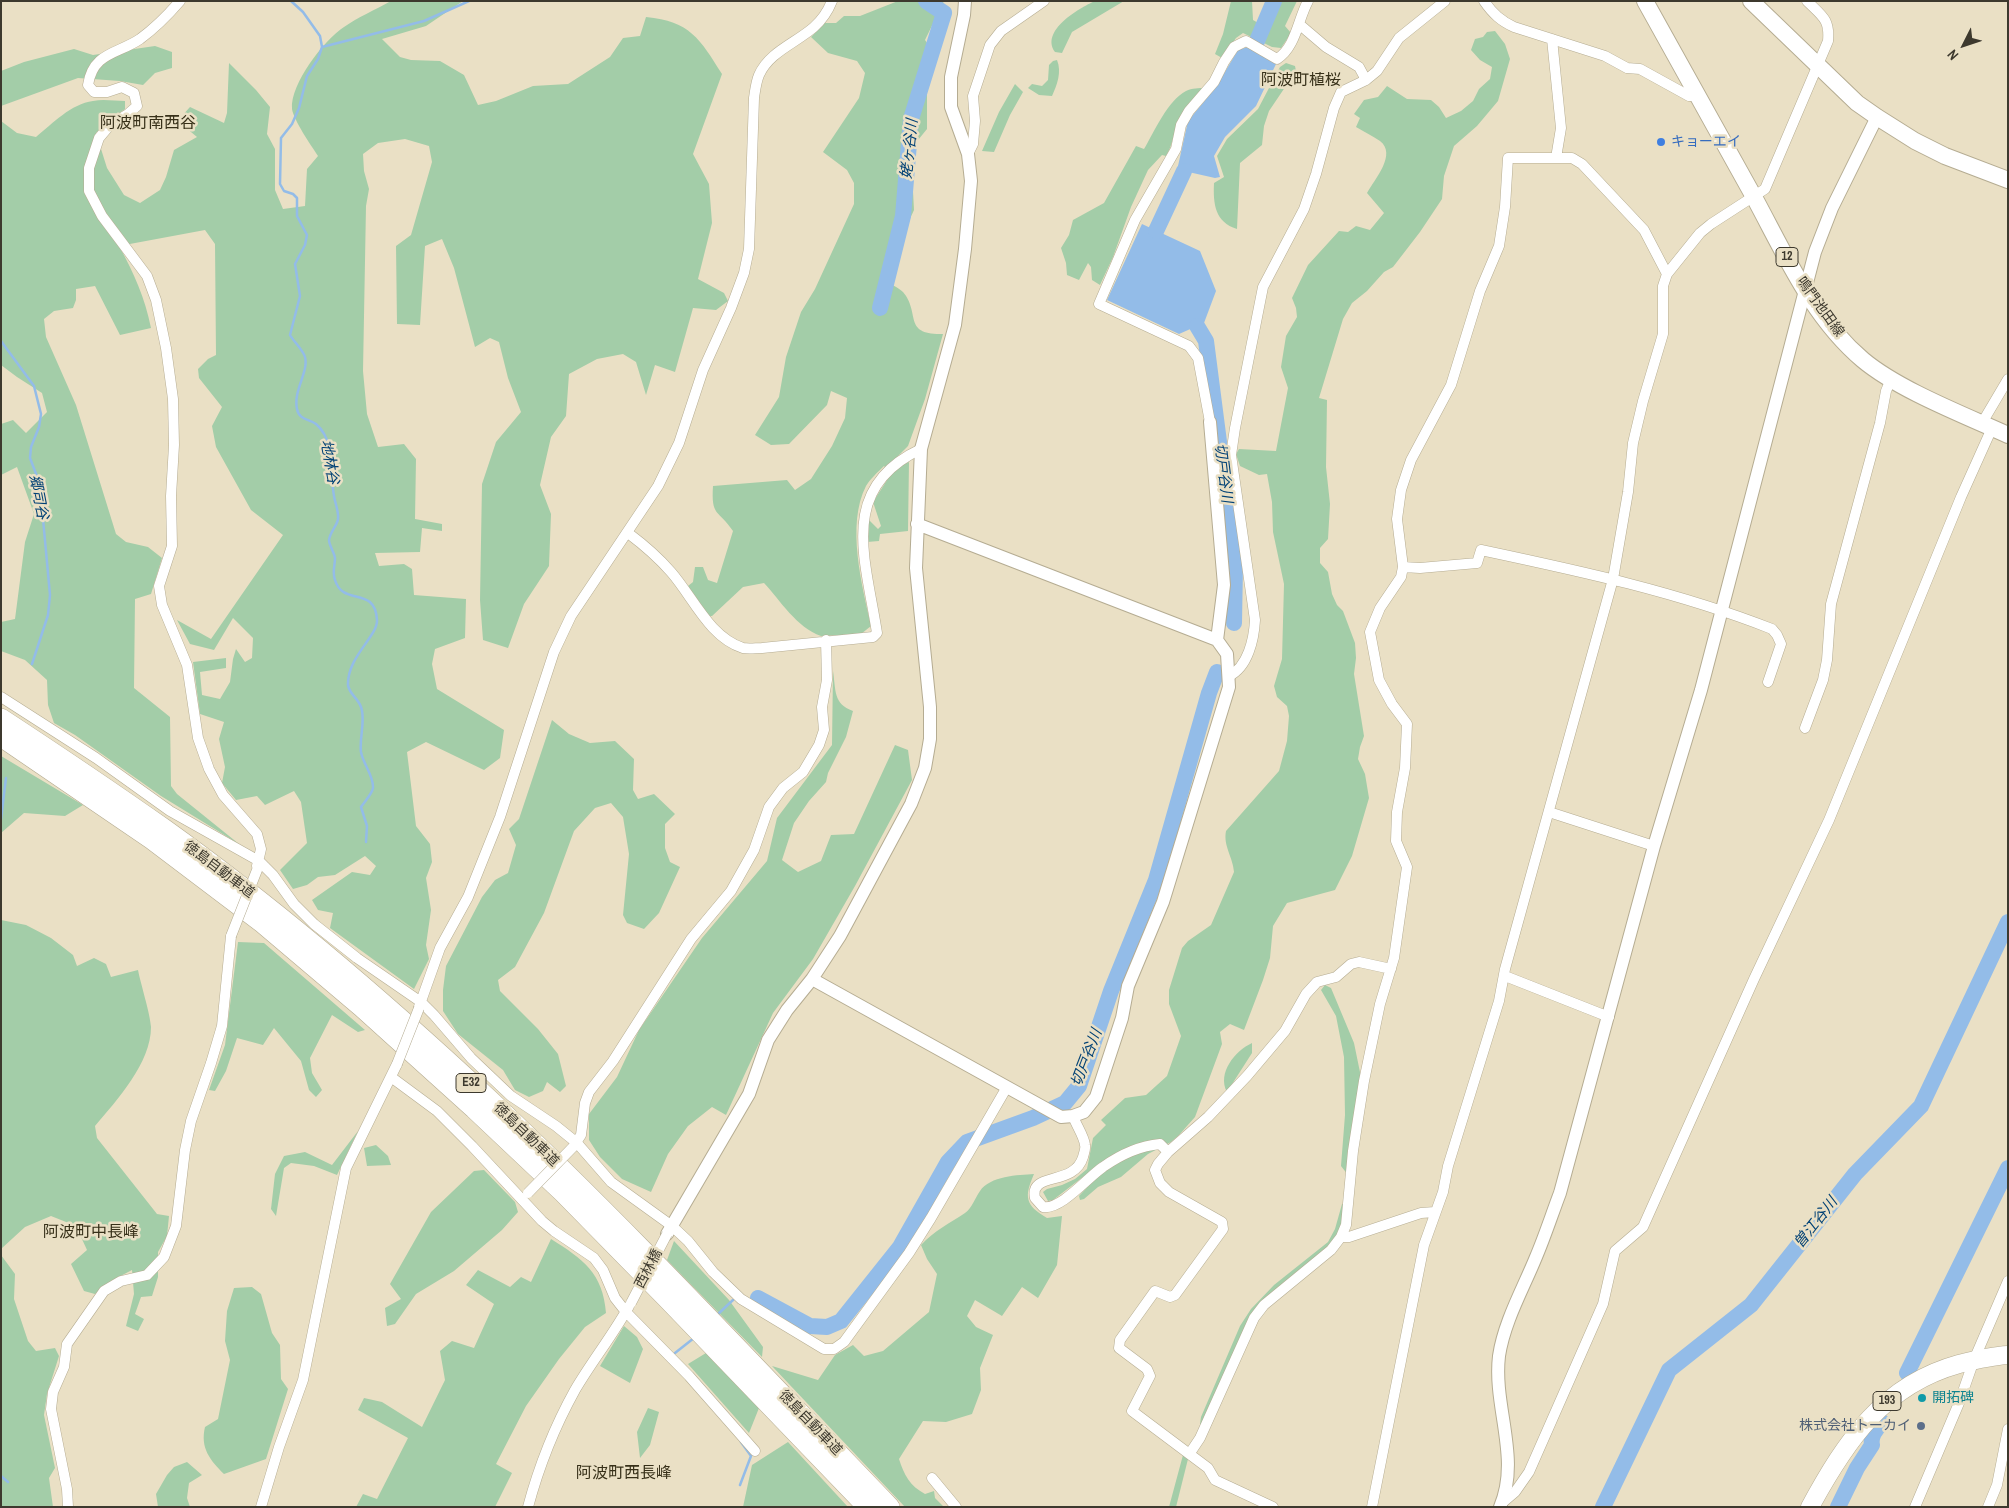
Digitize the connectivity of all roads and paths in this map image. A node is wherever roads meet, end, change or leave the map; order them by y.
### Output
1 (180, 1) edge
2 (832, 1) edge
3 (965, 1) edge
4 (1044, 1) edge
5 (1308, 1) edge
6 (1445, 1) edge
7 (1484, 1) edge
8 (1645, 1) edge
9 (1751, 1) edge
10 (1807, 1) edge
11 (1299, 24) junction
12 (1552, 39) junction
13 (1817, 65) junction
14 (1366, 80) junction
15 (1698, 96) junction
16 (1877, 117) junction
17 (968, 154) junction
18 (1556, 158) junction
19 (2008, 180) edge
20 (1754, 197) junction
21 (1667, 274) junction
22 (1804, 290) junction
23 (1891, 379) junction
24 (2008, 379) edge
25 (1210, 422) joint
26 (1987, 425) junction
27 (2008, 435) edge
28 (921, 448) junction
29 (917, 524) junction
30 (628, 533) junction
31 (1403, 567) junction
32 (1613, 579) junction
33 (1722, 610) junction
34 (826, 640) junction
35 (1217, 640) junction
36 (1230, 676) junction
37 (1768, 682) dead end
38 (1, 697) edge
39 (1, 718) edge
40 (1805, 728) dead end
41 (1, 737) edge
42 (1549, 812) junction
43 (1654, 846) junction
44 (258, 866) junction
45 (1391, 969) junction
46 (1505, 976) junction
47 (812, 979) junction
48 (420, 1005) junction
49 (1609, 1017) junction
50 (391, 1077) junction
51 (1006, 1087) junction
52 (1073, 1116) junction
53 (575, 1146) junction
54 (1168, 1152) junction
55 (525, 1196) junction
56 (1435, 1212) junction
57 (669, 1230) junction
58 (1341, 1236) junction
59 (2008, 1282) edge
60 (628, 1308) junction
61 (2008, 1355) edge
62 (1974, 1360) junction
63 (2008, 1429) edge
64 (755, 1451) dead end
65 (1190, 1453) junction
66 (932, 1478) dead end
67 (1501, 1505) edge
68 (68, 1507) edge
69 (260, 1507) edge
70 (528, 1507) edge
71 (867, 1507) edge
72 (890, 1507) edge
73 (956, 1507) edge
74 (1273, 1507) edge
75 (1372, 1507) edge
76 (1810, 1507) edge
77 (1915, 1507) edge
78 (1988, 1507) edge

1 - 44 street
2 - 30 street
3 - 17 street
4 - 17 street
5 - 11 street
6 - 14 street
7 - 12 street
8 - 15 main road, 鳴門池田線 / 12
9 - 13 main road
10 - 13 street
11 - 14 street
11 - 25 street
12 - 15 street
12 - 18 street
13 - 16 main road
13 - 20 street
14 - 36 street
15 - 20 main road, 鳴門池田線 / 12
16 - 19 main road
16 - 22 street
17 - 28 street
18 - 21 street
18 - 31 street
20 - 21 street
20 - 22 main road, 鳴門池田線 / 12
21 - 32 street
22 - 23 main road, 鳴門池田線 / 12
22 - 33 street
23 - 26 main road, 鳴門池田線 / 12
23 - 40 street
24 - 26 street
25 - 35 street
26 - 27 main road, 鳴門池田線 / 12
26 - 67 street
28 - 29 street
28 - 34 street
29 - 35 street
29 - 47 street
30 - 34 street
30 - 48 street
31 - 32 street
31 - 45 street
32 - 33 street
32 - 42 street
33 - 37 street
33 - 43 street
34 - 53 street
35 - 36 street
36 - 52 street
38 - 44 street
39 - 72 highway, 徳島自動車道 / E32
41 - 71 highway, 徳島自動車道 / E32
42 - 43 street
42 - 46 street
43 - 49 street
44 - 48 street
44 - 68 street, bridge
45 - 54 street
45 - 58 street
46 - 49 street
46 - 56 street
47 - 51 street
47 - 57 street
48 - 50 street, bridge
48 - 53 street
49 - 67 street
50 - 55 street
50 - 69 street
51 - 52 street
51 - 57 street
52 - 54 street
53 - 55 street, bridge
53 - 57 street
54 - 65 street
55 - 60 street
56 - 58 street
56 - 75 street
57 - 60 street, 西林橋, bridge
58 - 65 street
59 - 62 street
60 - 64 street
60 - 70 street, 西林橋
61 - 62 highway, 193
62 - 76 highway, 193
62 - 77 street
63 - 78 street
65 - 74 street
66 - 73 street

